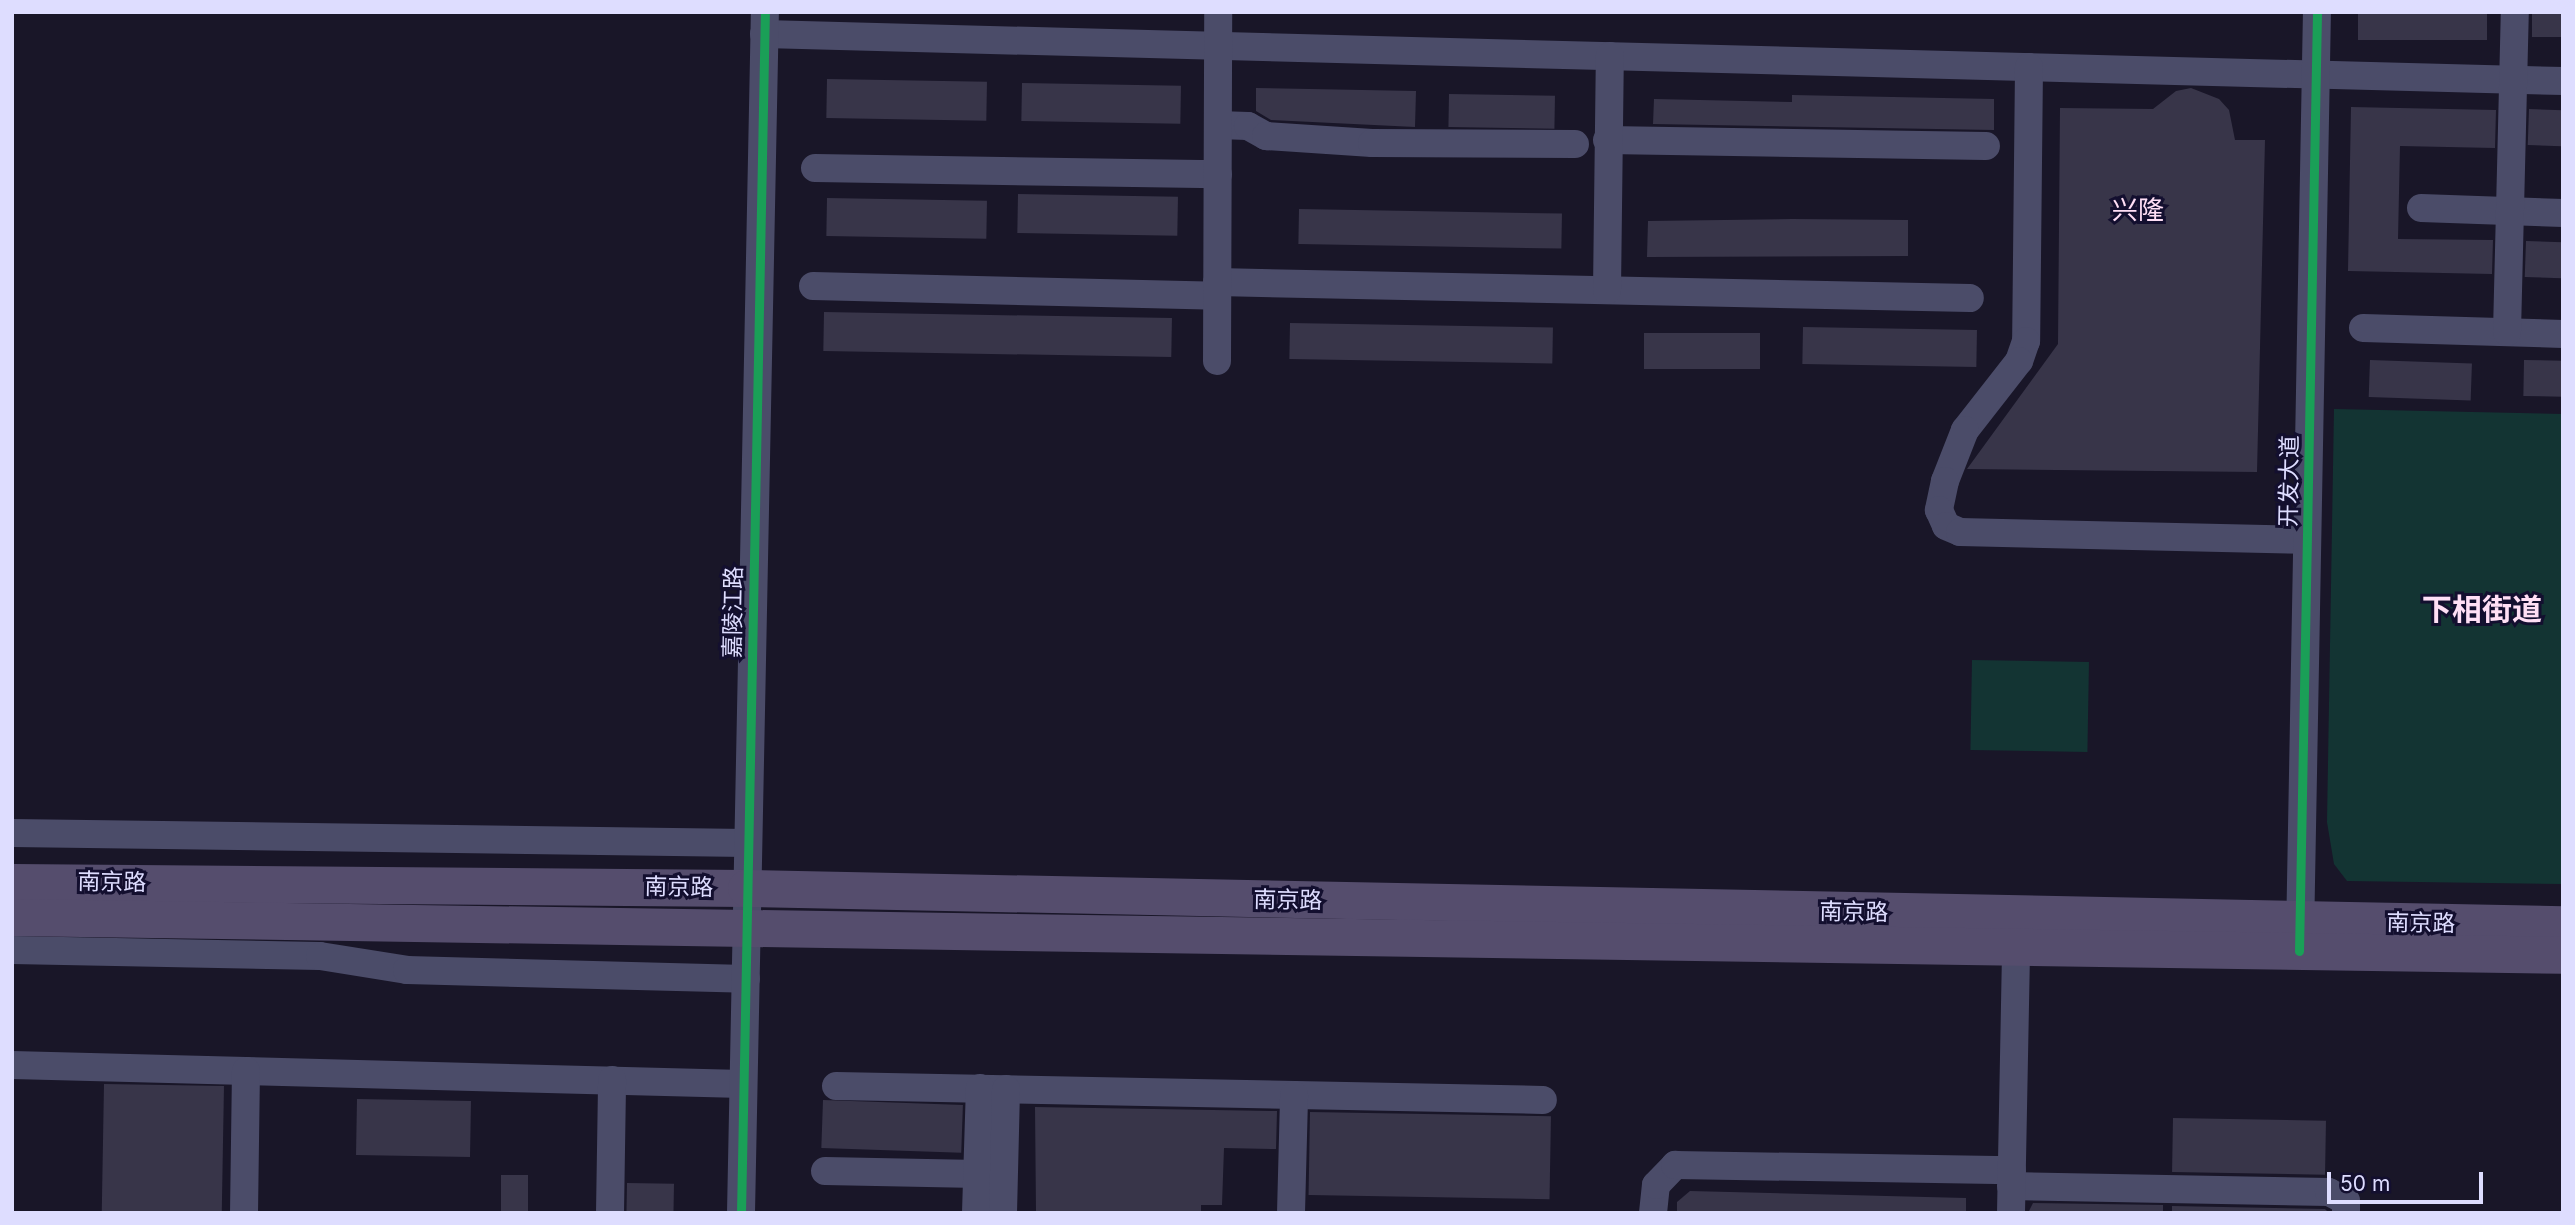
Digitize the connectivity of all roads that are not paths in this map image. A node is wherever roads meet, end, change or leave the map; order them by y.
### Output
1 (1218, 12) edge
2 (2317, 12) edge
3 (2515, 12) edge
4 (764, 23) edge
5 (1218, 46) junction
6 (1609, 56) junction
7 (2029, 67) junction
8 (2316, 74) junction
9 (2513, 79) junction
10 (2563, 81) edge
11 (1218, 125) junction
12 (1608, 140) junction
13 (1575, 144) dead end
14 (1986, 146) dead end
15 (815, 168) dead end
16 (1217, 174) junction
17 (2421, 208) dead end
18 (2510, 211) junction
19 (2563, 213) edge
20 (813, 286) dead end
21 (1217, 289) junction
22 (1607, 290) junction
23 (1970, 298) dead end
24 (2363, 328) dead end
25 (2507, 332) junction
26 (2563, 334) edge
27 (1217, 361) dead end
28 (2307, 540) junction
29 (12, 833) edge
30 (747, 843) junction
31 (12, 881) edge
32 (746, 888) junction
33 (12, 917) edge
34 (2563, 924) edge
35 (747, 927) junction
36 (2300, 936) junction
37 (2016, 946) junction
38 (12, 950) edge
39 (2563, 955) edge
40 (746, 979) junction
41 (12, 1065) edge
42 (246, 1071) junction
43 (612, 1080) junction
44 (743, 1084) junction
45 (836, 1086) dead end
46 (993, 1089) junction
47 (1294, 1095) junction
48 (1543, 1100) dead end
49 (825, 1171) dead end
50 (978, 1174) junction
51 (2011, 1190) edge
52 (244, 1213) edge
53 (610, 1213) edge
54 (741, 1213) edge
55 (976, 1213) edge
56 (1003, 1213) edge
57 (1291, 1213) edge
58 (1653, 1213) edge
59 (2346, 1213) edge

1 - 5 street
2 - 8 street, 开发大道
3 - 9 street
4 - 5 street
4 - 30 street, 嘉陵江路
5 - 6 street
5 - 11 street
6 - 7 street
6 - 12 street
7 - 8 street
7 - 28 street
8 - 9 street
8 - 28 street, 开发大道
9 - 10 street
9 - 18 street
11 - 13 street
11 - 16 street
12 - 14 street
12 - 22 street
15 - 16 street
16 - 21 street
17 - 18 street
18 - 19 street
18 - 25 street
20 - 21 street
21 - 22 street
21 - 27 street
22 - 23 street
24 - 25 street
25 - 26 street
28 - 36 street, 开发大道
29 - 30 street
30 - 32 street, 嘉陵江路
31 - 32 main road, 南京路
32 - 35 street, 嘉陵江路
32 - 36 main road, 南京路
33 - 35 main road, 南京路
34 - 36 main road, 南京路
35 - 37 main road, 南京路
35 - 40 street, 嘉陵江路
36 - 37 main road, 南京路
36 - 39 main road, 南京路
37 - 51 street
38 - 40 street
40 - 44 street, 嘉陵江路
41 - 42 street
42 - 43 street
42 - 52 street
43 - 44 street
43 - 53 street
44 - 54 street, 嘉陵江路
45 - 46 street
46 - 47 street
46 - 50 street
46 - 56 street
47 - 48 street
47 - 57 street
49 - 50 street
50 - 55 street
51 - 58 street
51 - 59 street

